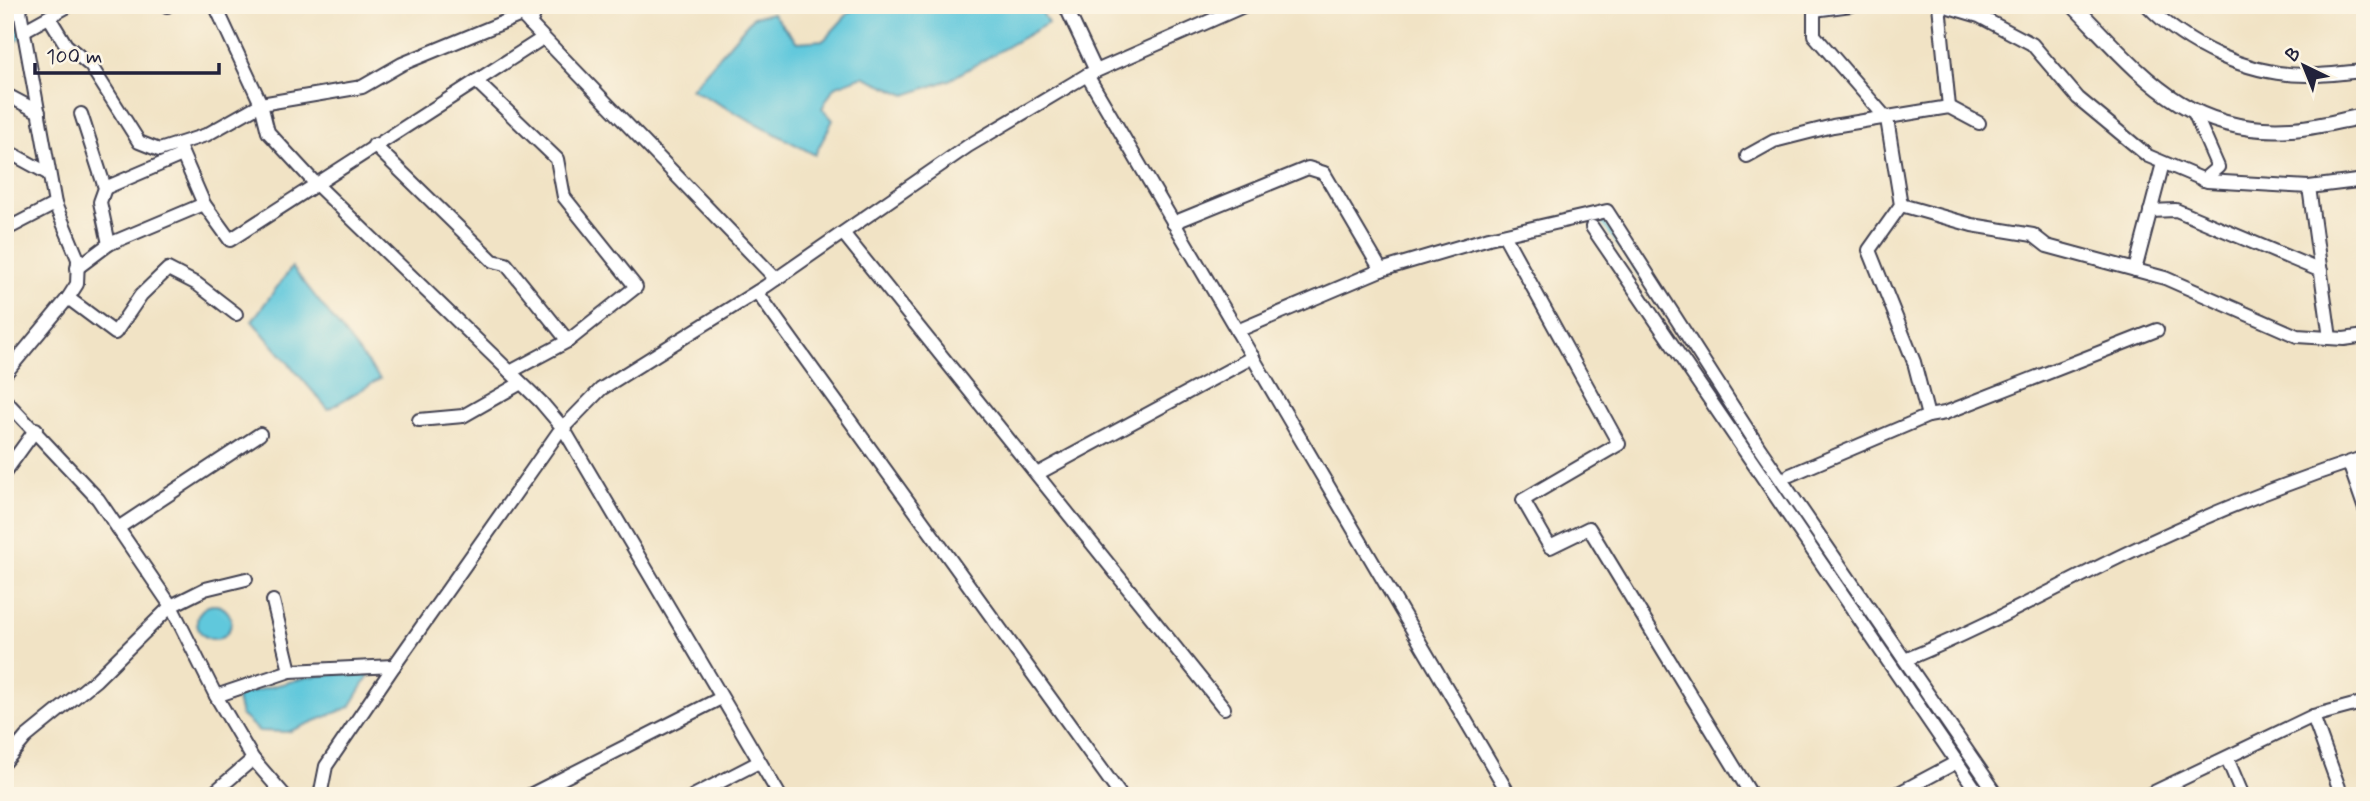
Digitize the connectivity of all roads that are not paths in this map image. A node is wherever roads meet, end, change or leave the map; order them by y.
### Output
1 (19, 5) edge
2 (70, 5) edge
3 (215, 5) edge
4 (538, 5) edge
5 (1065, 5) edge
6 (1246, 5) edge
7 (1851, 5) edge
8 (1940, 5) edge
9 (2073, 5) edge
10 (2147, 5) edge
11 (1814, 7) edge
12 (521, 15) edge
13 (50, 17) junction
14 (25, 30) junction
15 (543, 38) junction
16 (2365, 71) edge
17 (1092, 73) junction
18 (476, 80) junction
19 (5, 94) edge
20 (261, 104) junction
21 (1949, 107) junction
22 (39, 112) junction
23 (2194, 112) junction
24 (80, 114) dead end
25 (2365, 116) edge
26 (1887, 119) junction
27 (1979, 122) dead end
28 (374, 145) junction
29 (5, 150) edge
30 (180, 150) junction
31 (1747, 156) dead end
32 (2163, 163) junction
33 (2218, 167) junction
34 (49, 174) junction
35 (2203, 180) junction
36 (2365, 180) edge
37 (315, 183) junction
38 (2228, 183) junction
39 (2309, 187) junction
40 (105, 188) junction
41 (55, 204) junction
42 (204, 204) junction
43 (1900, 205) junction
44 (2150, 211) junction
45 (1174, 223) junction
46 (1592, 227) dead end
47 (5, 230) edge
48 (843, 233) junction
49 (1504, 235) junction
50 (108, 244) junction
51 (78, 268) junction
52 (1381, 270) junction
53 (2135, 270) junction
54 (2321, 271) junction
55 (776, 279) junction
56 (757, 292) junction
57 (68, 298) junction
58 (236, 314) dead end
59 (2157, 330) dead end
60 (1237, 331) junction
61 (2365, 336) edge
62 (2330, 338) junction
63 (568, 341) junction
64 (1253, 357) junction
65 (510, 372) junction
66 (5, 374) edge
67 (521, 383) junction
68 (5, 400) edge
69 (1928, 416) junction
70 (419, 420) dead end
71 (563, 428) junction
72 (36, 429) junction
73 (260, 434) dead end
74 (2365, 457) edge
75 (2349, 463) junction
76 (5, 472) edge
77 (1037, 474) junction
78 (1790, 475) dead end
79 (2365, 509) edge
80 (118, 528) junction
81 (246, 579) dead end
82 (272, 601) dead end
83 (171, 607) junction
84 (1907, 659) junction
85 (394, 666) junction
86 (290, 671) junction
87 (216, 696) junction
88 (721, 698) junction
89 (2365, 702) edge
90 (1224, 708) dead end
91 (2313, 716) junction
92 (2227, 758) junction
93 (253, 759) junction
94 (5, 762) edge
95 (759, 762) junction
96 (1957, 762) junction
97 (210, 796) edge
98 (285, 796) edge
99 (320, 796) edge
100 (528, 796) edge
101 (693, 796) edge
102 (780, 796) edge
103 (1121, 796) edge
104 (1510, 796) edge
105 (1752, 796) edge
106 (1893, 796) edge
107 (1980, 796) edge
108 (1998, 796) edge
109 (2146, 796) edge
110 (2243, 796) edge
111 (2342, 796) edge

1 - 14 street
2 - 13 street
3 - 20 street
4 - 12 street
5 - 17 street
6 - 17 street
7 - 11 street
8 - 21 street
8 - 32 street
9 - 23 main road
10 - 16 street
11 - 26 street
12 - 15 street
12 - 20 street
13 - 14 street
13 - 30 street
14 - 22 street
15 - 18 street
15 - 55 street
17 - 45 street
17 - 48 street
18 - 28 street
18 - 63 street
19 - 22 street
20 - 30 street
20 - 37 street
21 - 26 street
21 - 27 street
22 - 34 street
23 - 25 main road
23 - 33 street
24 - 40 street
26 - 31 street
26 - 43 street
28 - 37 street
28 - 63 street
29 - 34 street
30 - 40 street
30 - 42 street
32 - 35 street
32 - 44 street
33 - 35 street
33 - 38 street
34 - 41 street
35 - 38 street
36 - 39 street
37 - 42 street
37 - 65 street
38 - 39 street
39 - 54 street
40 - 50 street
41 - 47 street
41 - 51 street
42 - 50 street
43 - 53 street
43 - 69 street
44 - 53 street
44 - 54 street
45 - 52 street
45 - 60 street
46 - 96 street
48 - 55 street
48 - 77 street
49 - 52 street
49 - 84 street
49 - 105 street
50 - 51 street
51 - 57 street
52 - 60 street
53 - 62 street
54 - 62 street
55 - 56 street
56 - 71 street
56 - 103 street
57 - 58 street
57 - 66 street
59 - 69 street
60 - 64 street
61 - 62 street
63 - 65 street
64 - 77 street
64 - 104 street
65 - 67 street
67 - 70 street
67 - 71 street
68 - 72 street
69 - 78 street
71 - 85 street
71 - 88 street
72 - 76 street
72 - 80 street
73 - 80 street
74 - 75 street
75 - 79 street
75 - 84 street
77 - 90 street
80 - 83 street
81 - 83 street
82 - 86 street
83 - 87 street
83 - 94 street
84 - 108 street
85 - 86 street
85 - 99 street
86 - 87 street
87 - 93 street
88 - 95 street
88 - 100 street
89 - 91 street
91 - 92 street
91 - 111 street
92 - 109 street
92 - 110 street
93 - 97 street
93 - 98 street
95 - 101 street
95 - 102 street
96 - 106 street
96 - 107 street

